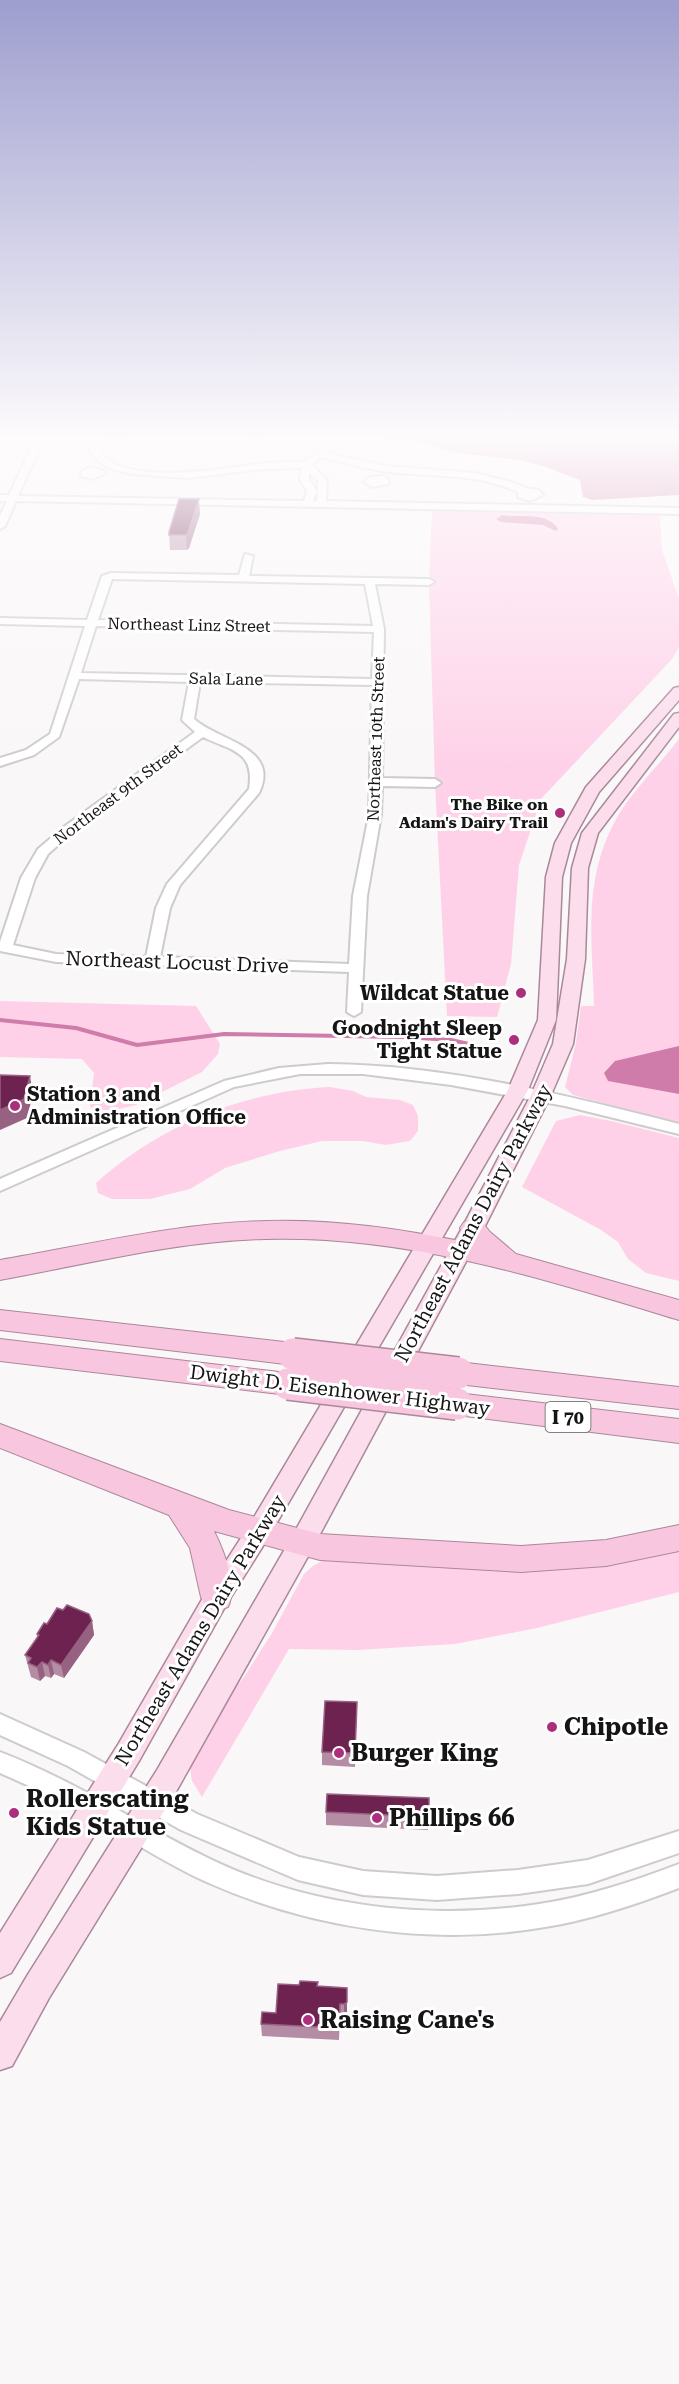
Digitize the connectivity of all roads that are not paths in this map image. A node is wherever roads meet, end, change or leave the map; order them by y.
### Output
1 (248, 556) dead end
2 (243, 579) junction
3 (370, 581) junction
4 (429, 582) dead end
5 (0, 621) edge
6 (91, 623) junction
7 (379, 629) junction
8 (75, 676) junction
9 (195, 678) junction
10 (378, 682) junction
11 (679, 691) edge
12 (679, 717) edge
13 (201, 733) junction
14 (0, 762) edge
15 (376, 782) junction
16 (435, 783) dead end
17 (2, 948) edge
18 (152, 961) junction
19 (356, 968) junction
20 (354, 1012) dead end
21 (518, 1090) junction
22 (541, 1095) junction
23 (679, 1129) edge
24 (0, 1185) edge
25 (467, 1239) junction
26 (427, 1245) junction
27 (0, 1270) edge
28 (679, 1310) edge
29 (0, 1320) edge
30 (0, 1350) edge
31 (679, 1398) edge
32 (679, 1431) edge
33 (0, 1436) edge
34 (180, 1506) junction
35 (259, 1531) junction
36 (679, 1538) edge
37 (302, 1543) junction
38 (217, 1597) junction
39 (0, 1724) edge
40 (0, 1762) edge
41 (112, 1779) junction
42 (154, 1802) junction
43 (95, 1808) junction
44 (136, 1832) junction
45 (679, 1842) edge
46 (679, 1876) edge
47 (0, 1962) edge
48 (0, 2054) edge

1 - 2 street
2 - 3 street
2 - 6 street
3 - 4 street
3 - 7 street, Northeast 10th Street
5 - 6 street, Northeast Linz Street
6 - 7 street, Northeast Linz Street
6 - 8 street
7 - 10 street, Northeast 10th Street
8 - 9 street, Sala Lane
8 - 14 street
9 - 10 street, Sala Lane
9 - 13 street, Northeast 9th Street
10 - 15 street, Northeast 10th Street
11 - 21 main road, Northeast Adams Dairy Parkway
12 - 22 main road, Northeast Adams Dairy Parkway
13 - 17 street, Northeast 9th Street
13 - 18 street
15 - 16 street
15 - 19 street, Northeast 10th Street
17 - 18 street, Northeast Locust Drive
18 - 19 street, Northeast Locust Drive
19 - 20 street, Northeast 10th Street
21 - 22 street
21 - 24 street
21 - 26 main road, Northeast Adams Dairy Parkway
22 - 23 street
22 - 25 main road, Northeast Adams Dairy Parkway
25 - 26 highway
25 - 28 highway
25 - 37 main road, Northeast Adams Dairy Parkway
26 - 27 highway
26 - 35 main road, Northeast Adams Dairy Parkway
29 - 31 highway, Dwight D. Eisenhower Highway / I 70, bridge
30 - 32 highway, Dwight D. Eisenhower Highway / I 70, bridge
33 - 34 highway
34 - 35 highway
34 - 38 highway
35 - 37 highway
35 - 38 main road, Northeast Adams Dairy Parkway
36 - 37 highway
37 - 42 main road, Northeast Adams Dairy Parkway
38 - 41 main road, Northeast Adams Dairy Parkway
39 - 41 street
40 - 43 street
41 - 42 street
41 - 43 main road, Northeast Adams Dairy Parkway
42 - 44 main road, Northeast Adams Dairy Parkway
42 - 45 street
43 - 44 street
43 - 47 main road, Northeast Adams Dairy Parkway
44 - 46 street
44 - 48 main road, Northeast Adams Dairy Parkway

